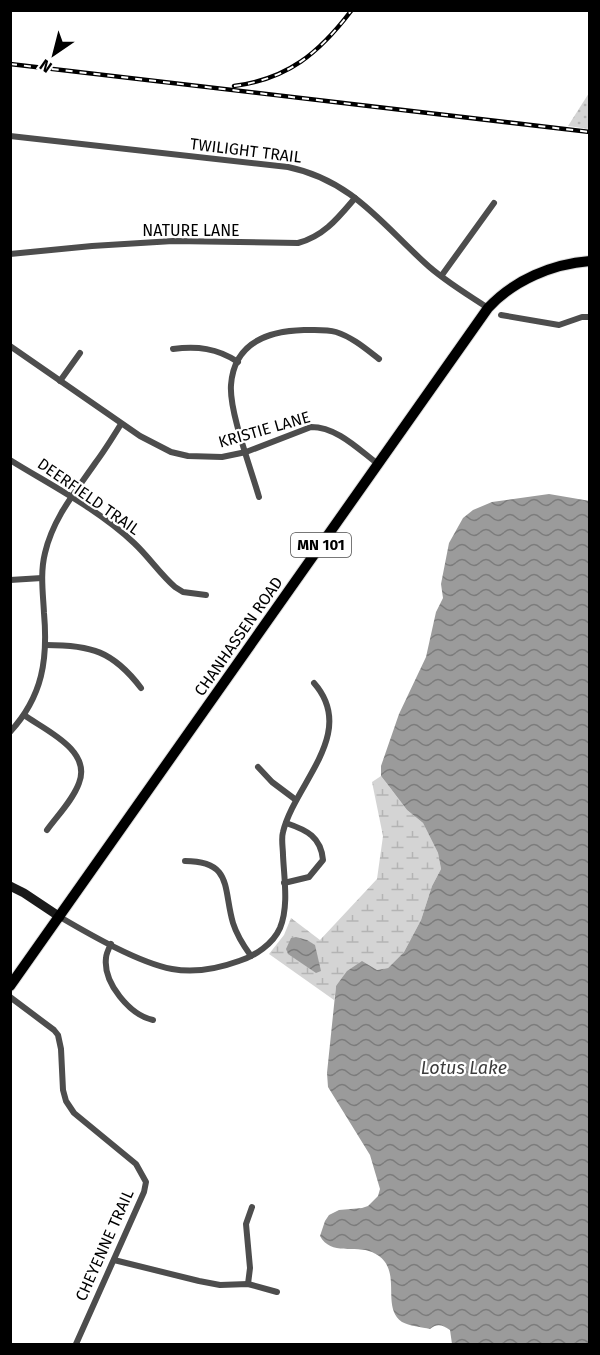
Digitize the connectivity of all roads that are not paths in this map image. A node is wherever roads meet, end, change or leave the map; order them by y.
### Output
1 (10, 136) edge
2 (355, 198) junction
3 (494, 203) dead end
4 (10, 254) edge
5 (590, 261) edge
6 (442, 275) junction
7 (488, 309) junction
8 (501, 315) dead end
9 (590, 317) edge
10 (10, 346) edge
11 (173, 349) dead end
12 (80, 353) dead end
13 (379, 358) dead end
14 (238, 362) junction
15 (60, 381) junction
16 (121, 424) junction
17 (246, 452) junction
18 (10, 460) edge
19 (378, 464) junction
20 (259, 496) dead end
21 (72, 497) junction
22 (42, 578) junction
23 (10, 580) edge
24 (206, 595) dead end
25 (46, 645) junction
26 (314, 683) dead end
27 (141, 688) dead end
28 (24, 715) junction
29 (10, 732) edge
30 (258, 766) dead end
31 (296, 800) junction
32 (286, 823) junction
33 (47, 830) dead end
34 (185, 861) dead end
35 (284, 883) junction
36 (10, 886) edge
37 (60, 917) junction
38 (111, 944) junction
39 (251, 956) junction
40 (10, 986) edge
41 (10, 997) edge
42 (153, 1020) dead end
43 (252, 1207) dead end
44 (114, 1260) junction
45 (248, 1284) junction
46 (277, 1292) dead end
47 (76, 1344) edge

1 - 2 street, TWILIGHT TRAIL
2 - 4 street, NATURE LANE
2 - 6 street, TWILIGHT TRAIL
3 - 6 street
5 - 7 main road, CHANHASSEN ROAD / MN 101
6 - 7 street, TWILIGHT TRAIL
7 - 19 main road, CHANHASSEN ROAD / MN 101
8 - 9 street
10 - 15 street, KRISTIE LANE
11 - 14 street
12 - 15 street
13 - 14 street
14 - 17 street
15 - 16 street, KRISTIE LANE
16 - 17 street, KRISTIE LANE
16 - 21 street
17 - 19 street, KRISTIE LANE
17 - 20 street
18 - 21 street, DEERFIELD TRAIL
19 - 37 main road, CHANHASSEN ROAD / MN 101
21 - 22 street
21 - 24 street, DEERFIELD TRAIL
22 - 23 street
22 - 25 street
25 - 27 street
25 - 28 street
26 - 31 street
28 - 29 street
28 - 33 street
30 - 31 street
31 - 32 street
32 - 35 street
32 - 35 street
34 - 39 street
35 - 39 street
36 - 37 street
37 - 38 street
37 - 40 main road, CHANHASSEN ROAD / MN 101
38 - 39 street
38 - 42 street
41 - 44 street, CHEYENNE TRAIL
43 - 45 street
44 - 45 street
44 - 47 street, CHEYENNE TRAIL
45 - 46 street

